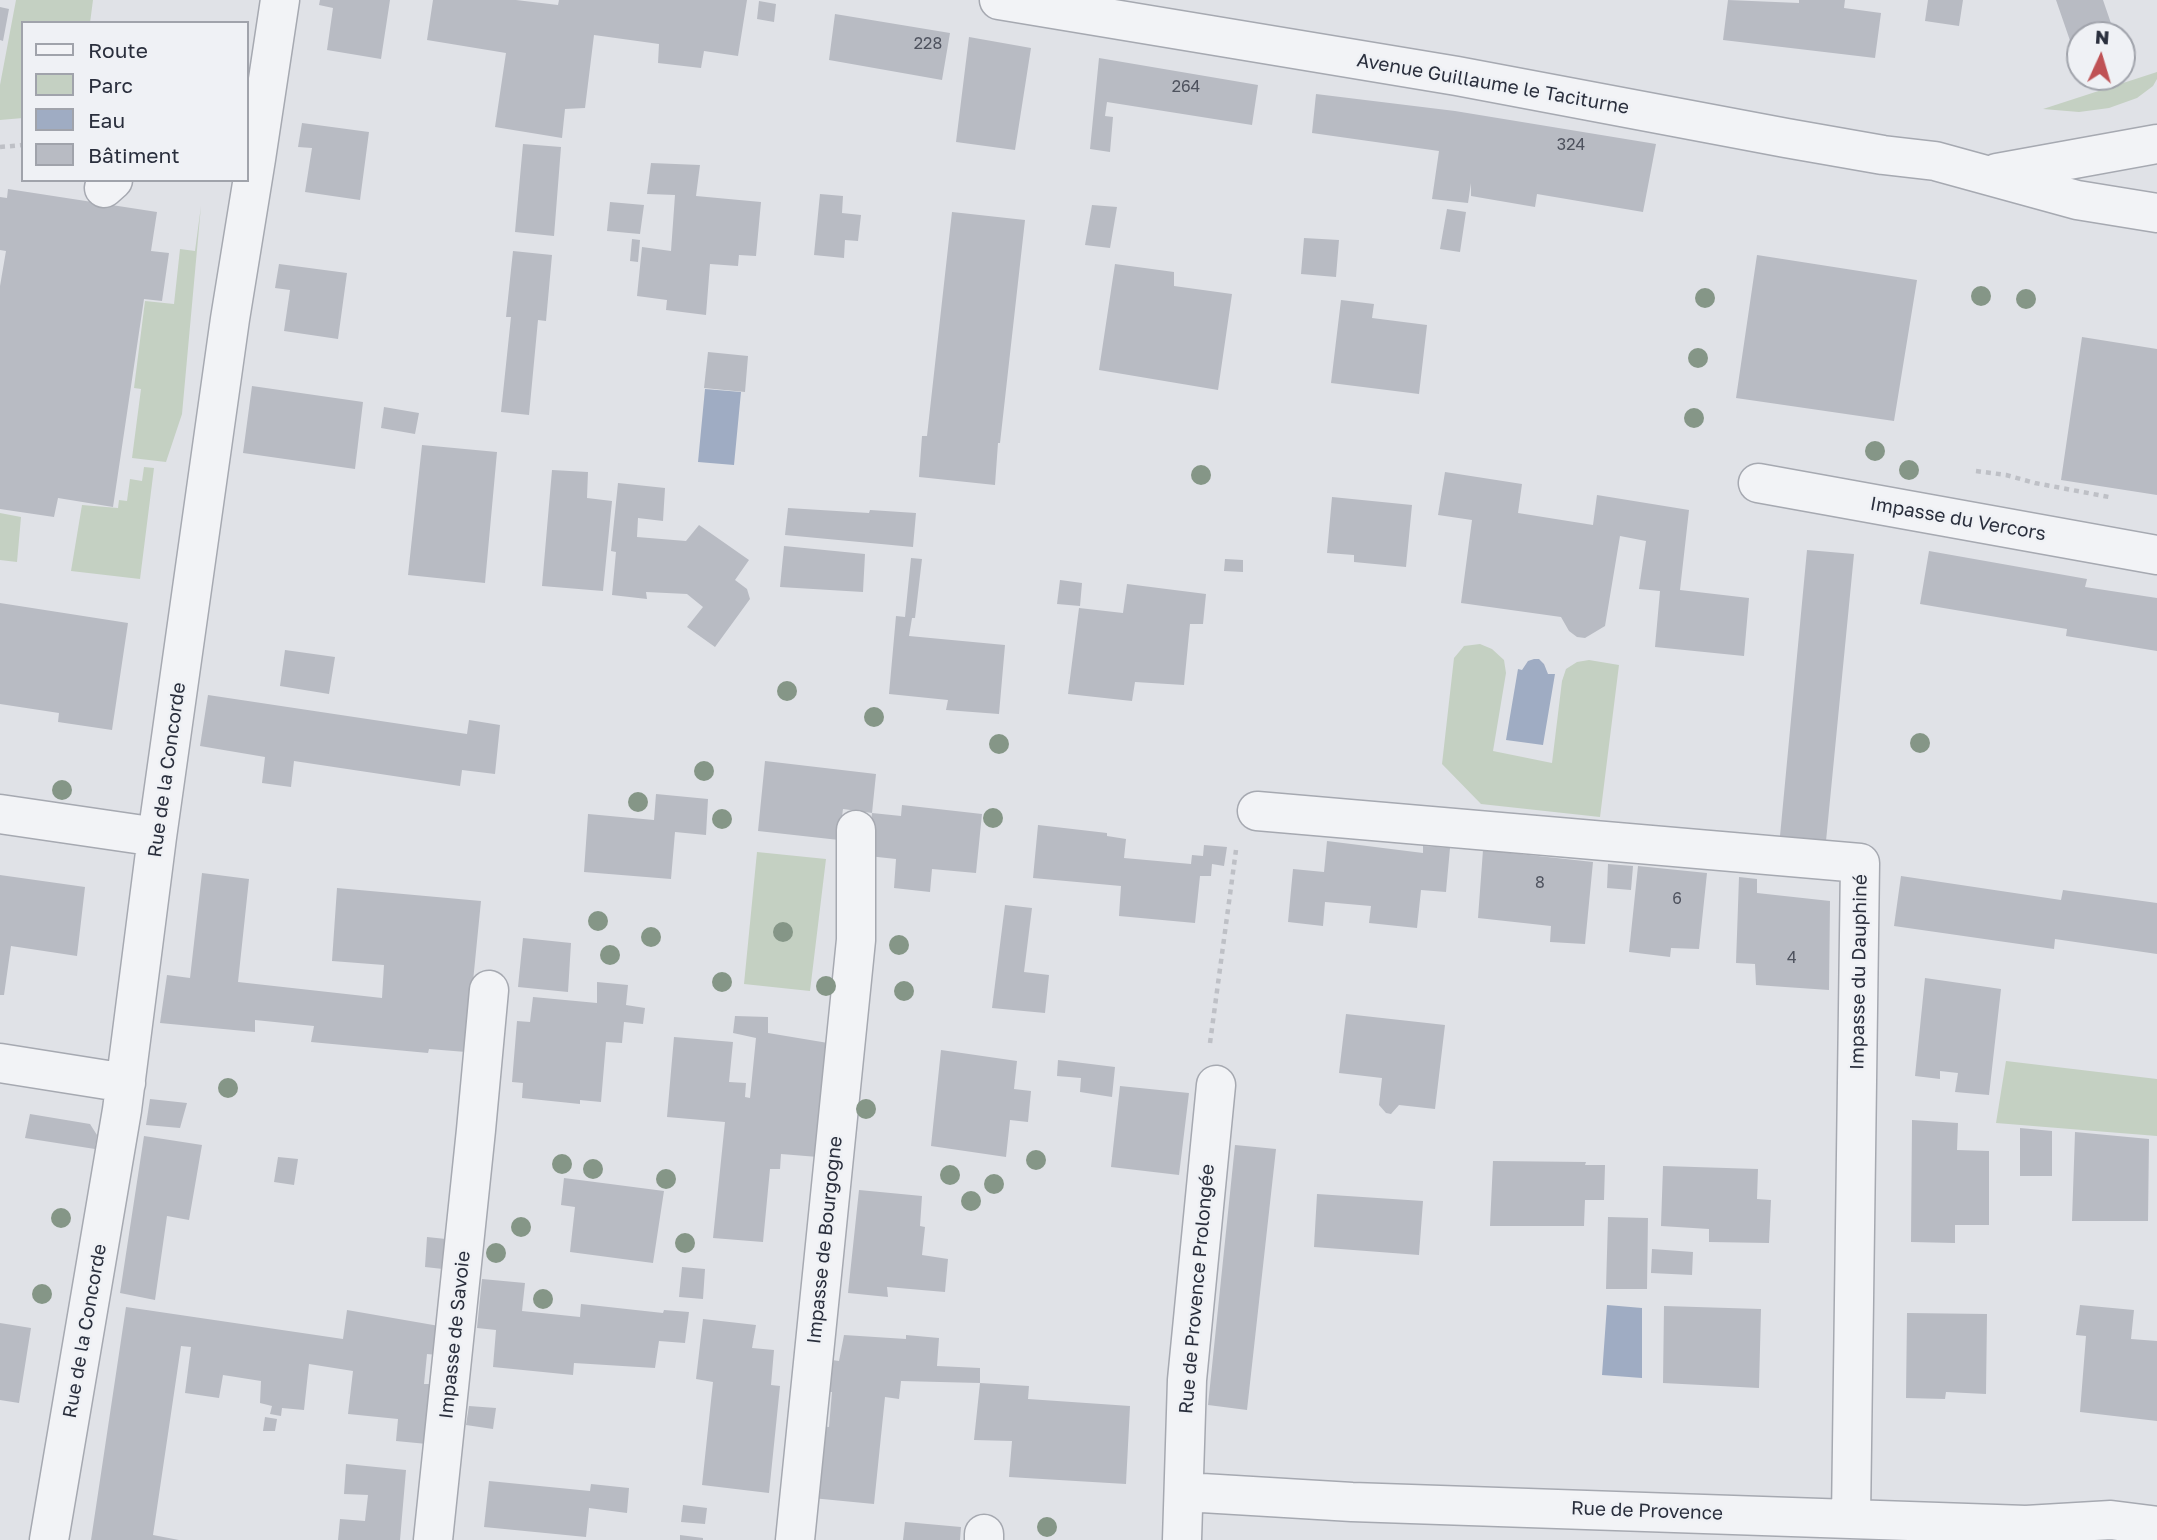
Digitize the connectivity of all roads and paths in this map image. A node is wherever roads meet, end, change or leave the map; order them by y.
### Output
1 (280, 0) edge
2 (999, 0) edge
3 (2157, 144) edge
4 (21, 145) edge
5 (0, 147) edge
6 (252, 159) edge
7 (1986, 175) junction
8 (2157, 213) edge
9 (1976, 471) dead end
10 (1758, 483) dead end
11 (2120, 499) dead end
12 (2157, 555) edge
13 (1257, 811) joint
14 (0, 814) edge
15 (856, 831) dead end
16 (157, 837) junction
17 (488, 989) dead end
18 (0, 1063) edge
19 (126, 1083) junction
20 (1216, 1085) joint
21 (1185, 1492) junction
22 (1851, 1518) junction
23 (2157, 1526) edge
24 (50, 1540) edge
25 (433, 1540) edge
26 (795, 1540) edge
27 (1182, 1540) edge

1 - 6 street, Rue de la Concorde
2 - 7 street, Avenue Guillaume le Taciturne
3 - 7 street, Avenue Guillaume le Taciturne
4 - 5 path
6 - 16 street, Rue de la Concorde
7 - 8 street, Avenue Guillaume le Taciturne
9 - 11 path
10 - 12 street, Impasse du Vercors
13 - 20 path
13 - 22 street, Impasse du Dauphiné
14 - 16 street
15 - 26 street, Impasse de Bourgogne
16 - 19 street, Rue de la Concorde
17 - 25 street, Impasse de Savoie
18 - 19 street
19 - 24 street, Rue de la Concorde
20 - 21 street, Rue de Provence Prolongée
21 - 22 street, Rue de Provence
21 - 27 street
22 - 23 street, Rue de Provence

